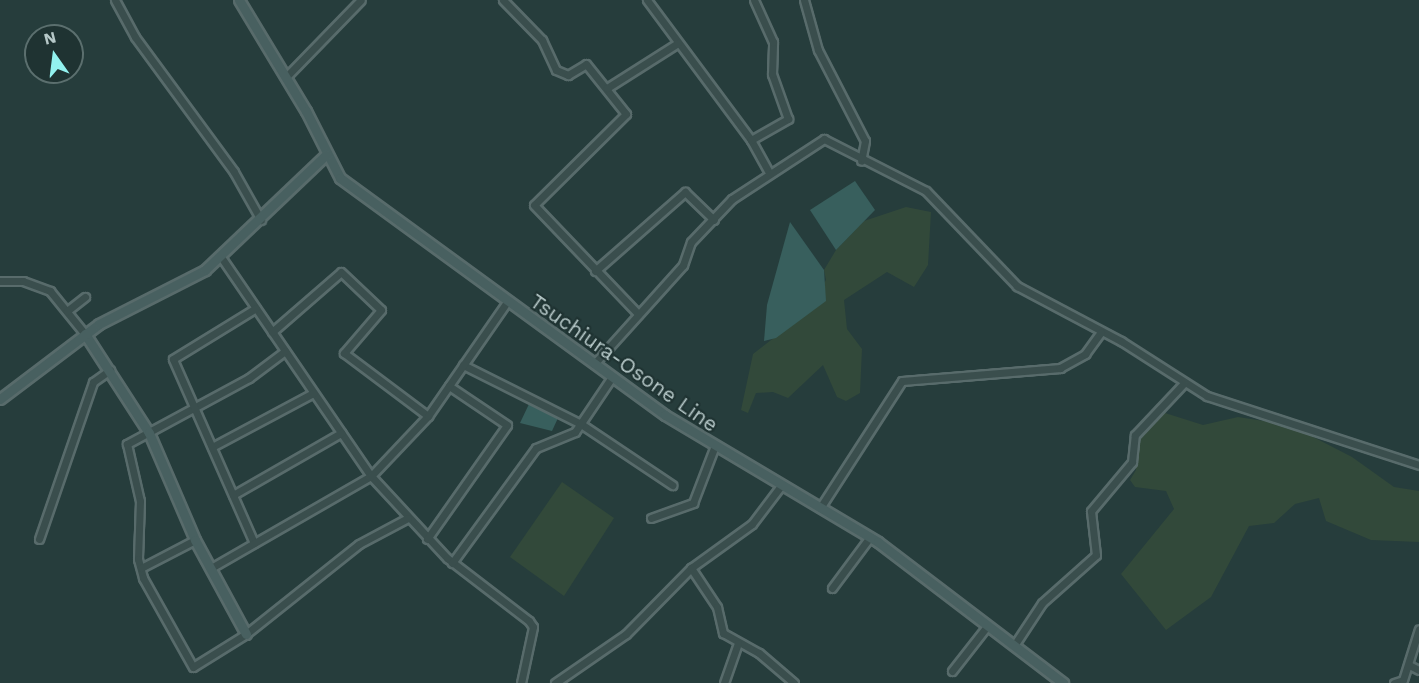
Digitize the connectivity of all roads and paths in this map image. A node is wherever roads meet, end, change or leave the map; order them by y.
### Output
1 (115, 0) edge
2 (238, 0) edge
3 (361, 0) edge
4 (503, 0) edge
5 (647, 0) edge
6 (754, 0) edge
7 (804, 0) edge
8 (678, 44) junction
9 (286, 77) junction
10 (607, 88) junction
11 (751, 140) junction
12 (327, 154) junction
13 (861, 161) junction
14 (769, 173) junction
15 (261, 220) junction
16 (714, 220) junction
17 (221, 258) junction
18 (595, 272) junction
19 (0, 281) edge
20 (85, 297) dead end
21 (507, 302) junction
22 (256, 308) junction
23 (68, 311) junction
24 (638, 314) junction
25 (272, 332) junction
26 (1101, 332) junction
27 (85, 334) junction
28 (285, 351) junction
29 (594, 364) junction
30 (464, 365) junction
31 (110, 370) junction
32 (612, 377) junction
33 (1184, 383) junction
34 (449, 386) junction
35 (313, 393) junction
36 (0, 399) edge
37 (196, 408) junction
38 (428, 416) junction
39 (581, 424) junction
40 (149, 433) junction
41 (341, 433) junction
42 (213, 447) junction
43 (714, 448) junction
44 (1419, 465) edge
45 (370, 476) junction
46 (672, 485) dead end
47 (780, 487) junction
48 (233, 495) junction
49 (820, 508) junction
50 (408, 518) junction
51 (651, 518) dead end
52 (870, 537) junction
53 (39, 539) dead end
54 (428, 539) junction
55 (195, 540) junction
56 (254, 543) junction
57 (452, 563) junction
58 (141, 568) junction
59 (211, 568) junction
60 (691, 568) junction
61 (832, 588) dead end
62 (988, 625) junction
63 (1419, 629) edge
64 (246, 634) junction
65 (738, 643) junction
66 (1015, 644) junction
67 (1409, 665) junction
68 (1419, 670) edge
69 (952, 671) dead end
70 (521, 683) edge
71 (555, 683) edge
72 (724, 683) edge
73 (794, 683) edge
74 (1064, 683) edge
75 (1394, 683) edge

1 - 15 street
2 - 9 main road, Tsuchiura-Osone Line
3 - 9 street
4 - 10 street
5 - 8 street
6 - 11 street
7 - 13 street
8 - 10 street
8 - 11 street
9 - 12 main road, Tsuchiura-Osone Line
10 - 18 street
11 - 14 street
12 - 15 main road
12 - 21 main road, Tsuchiura-Osone Line
13 - 14 street
13 - 26 street
14 - 16 street
15 - 17 main road
16 - 18 street
16 - 24 street
17 - 22 street
17 - 27 main road
18 - 24 street
19 - 23 street
20 - 23 street
21 - 29 main road, Tsuchiura-Osone Line
21 - 30 street
22 - 25 street
22 - 37 street
23 - 27 street
24 - 29 street
25 - 28 street
25 - 38 street
26 - 33 street
26 - 49 street
27 - 31 main road
27 - 36 main road
28 - 35 street
28 - 37 street
29 - 32 main road, Tsuchiura-Osone Line
30 - 34 street
30 - 39 street
31 - 40 main road
31 - 53 street
32 - 39 street
32 - 43 main road, Tsuchiura-Osone Line
33 - 44 street
33 - 66 street
34 - 38 street
34 - 54 street
35 - 41 street
35 - 42 street
37 - 40 street
37 - 42 street
38 - 45 street
39 - 46 street
39 - 57 street
40 - 55 main road
40 - 58 street
41 - 45 street
41 - 48 street
42 - 48 street
43 - 47 main road, Tsuchiura-Osone Line
43 - 51 street
45 - 50 street
45 - 56 street
47 - 49 main road, Tsuchiura-Osone Line
47 - 60 street
48 - 56 street
49 - 52 main road, Tsuchiura-Osone Line
50 - 54 street
50 - 64 street
52 - 61 street
52 - 62 main road, Tsuchiura-Osone Line
54 - 57 street
55 - 58 street
55 - 59 main road
56 - 59 street
57 - 70 street
58 - 64 street
59 - 64 main road
60 - 65 street
60 - 71 street
62 - 66 main road, Tsuchiura-Osone Line
62 - 69 street
63 - 67 street
65 - 72 street
65 - 73 street
66 - 74 main road, Tsuchiura-Osone Line
67 - 68 street
67 - 75 street

